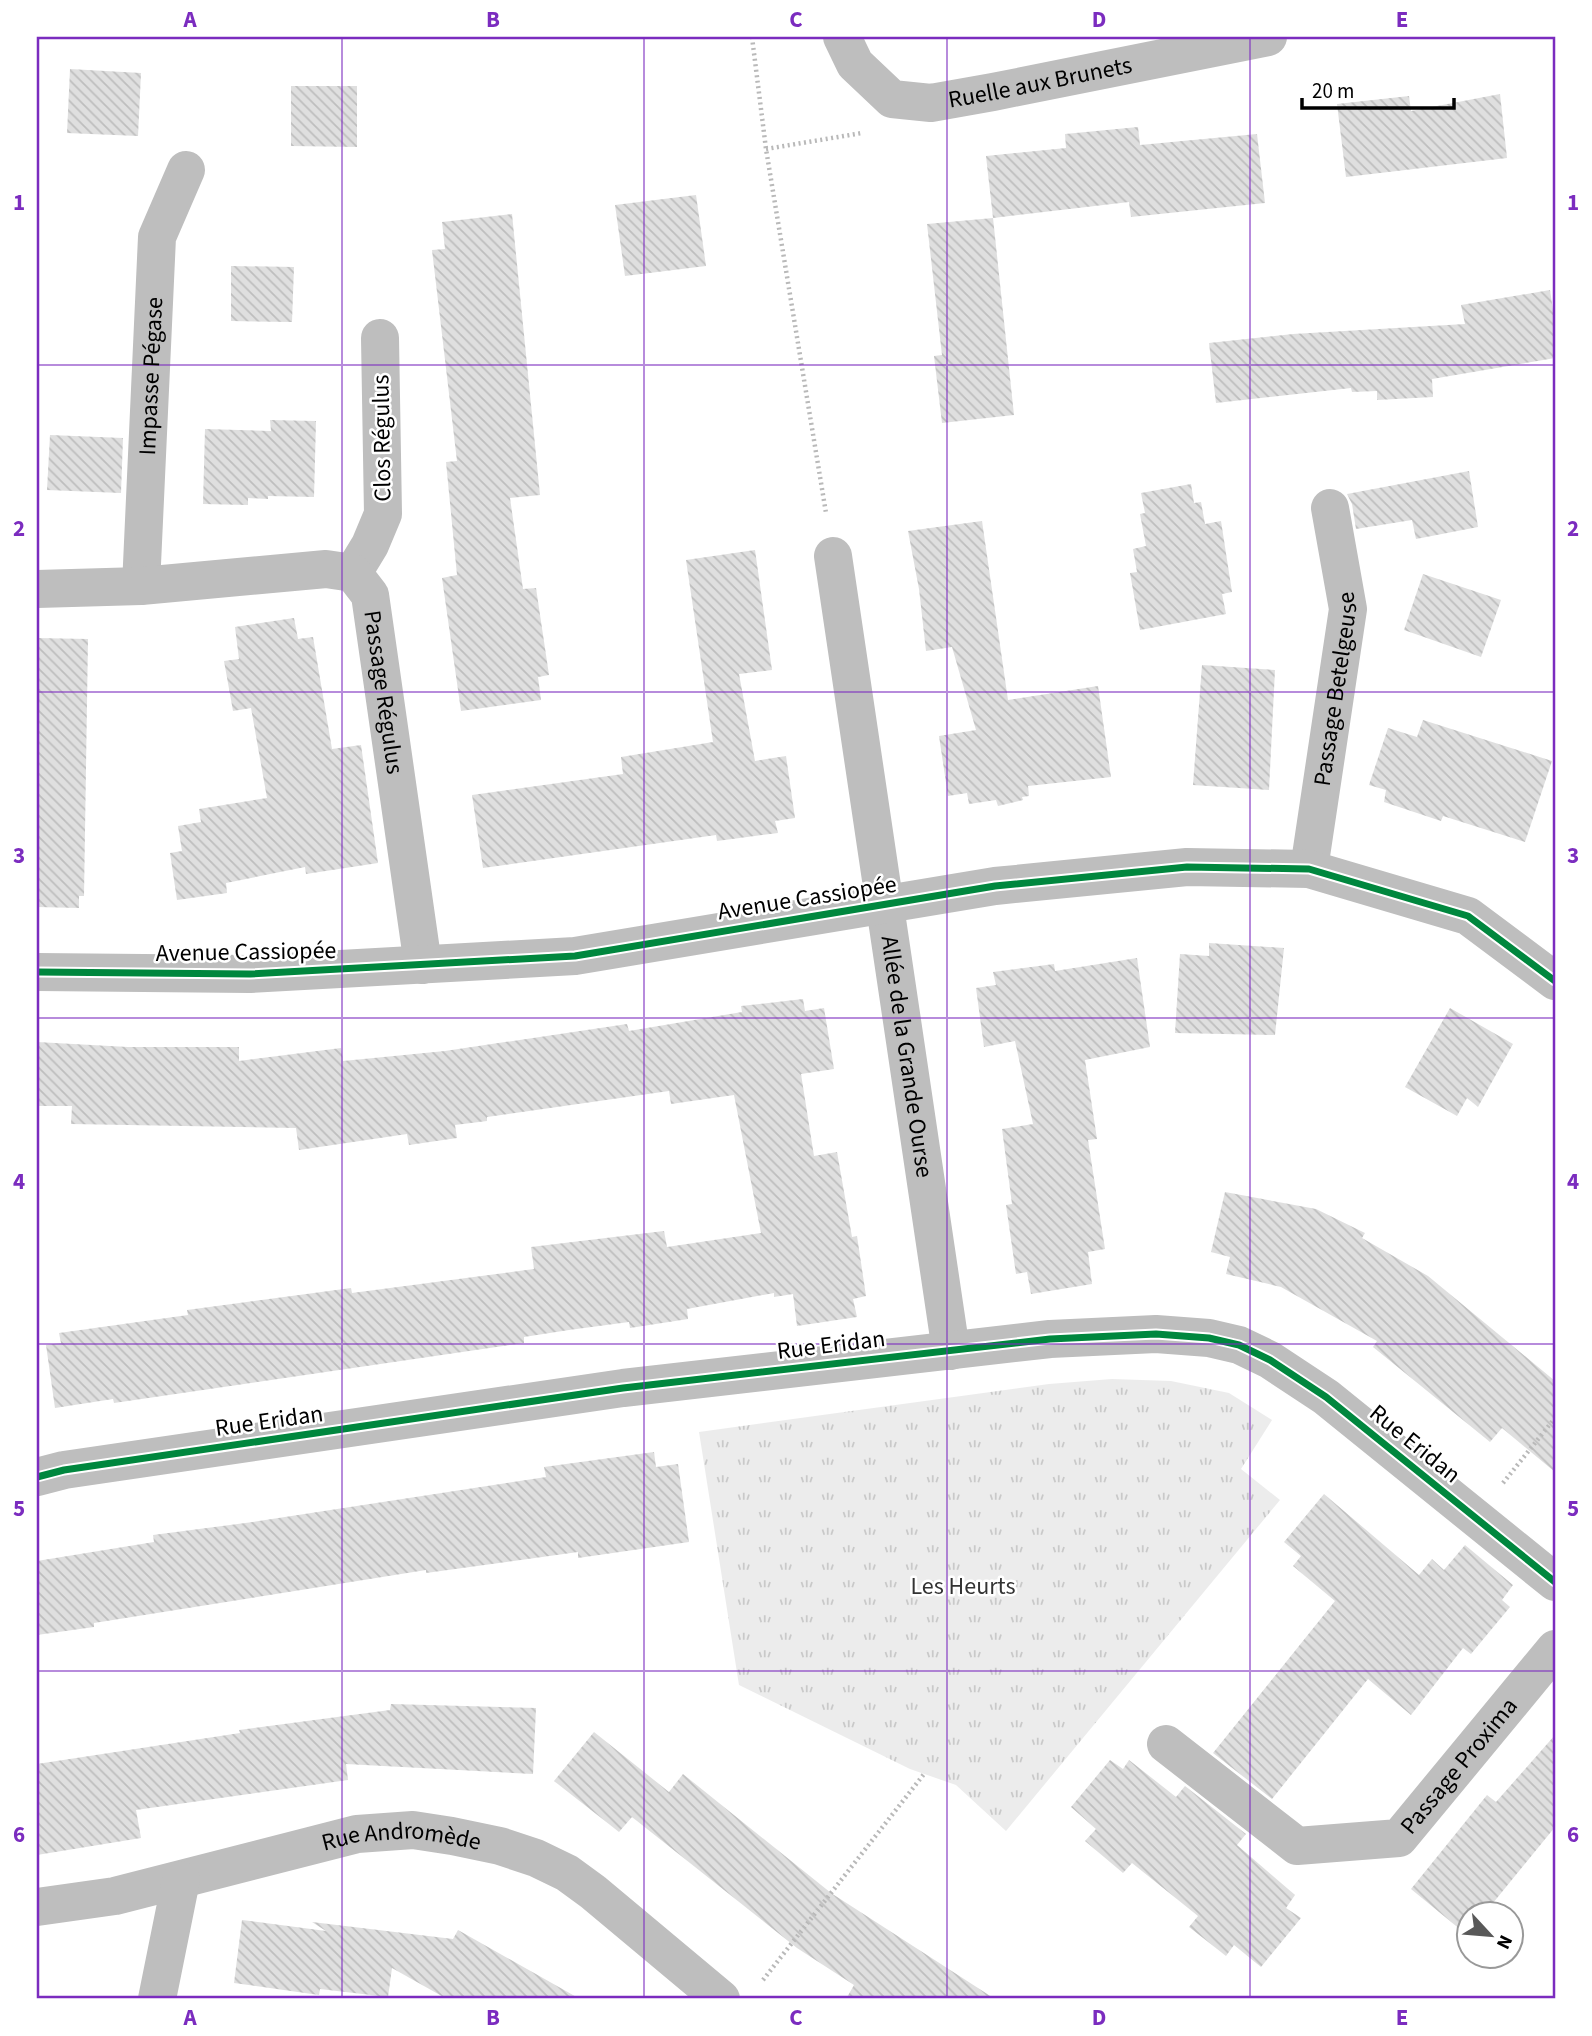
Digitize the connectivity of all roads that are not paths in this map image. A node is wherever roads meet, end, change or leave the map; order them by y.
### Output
1 (842, 37) edge
2 (1268, 37) edge
3 (186, 170) dead end
4 (380, 338) dead end
5 (1330, 508) dead end
6 (833, 556) road end
7 (353, 573) junction
8 (141, 586) junction
9 (37, 589) edge
10 (1309, 869) junction
11 (885, 904) junction
12 (423, 965) junction
13 (37, 972) edge
14 (1555, 981) edge
15 (951, 1350) junction
16 (37, 1477) edge
17 (1555, 1582) edge
18 (1555, 1648) edge
19 (1166, 1744) dead end
20 (181, 1880) junction
21 (37, 1907) edge
22 (157, 1999) edge
23 (721, 1999) edge

1 - 2 street, Ruelle aux Brunets
3 - 8 street, Impasse Pégase
4 - 7 street, Clos Régulus
5 - 10 street, Passage Betelgeuse
6 - 11 street, Allée de la Grande Ourse
7 - 8 street
7 - 12 street, Passage Régulus
8 - 9 street
10 - 11 street, Avenue Cassiopée
10 - 14 street, Avenue Cassiopée
11 - 12 street, Avenue Cassiopée
11 - 15 street, Allée de la Grande Ourse
12 - 13 street, Avenue Cassiopée
15 - 16 street, Rue Eridan
15 - 17 street, Rue Eridan
18 - 19 street, Passage Proxima
20 - 21 street, Rue Andromède
20 - 22 street
20 - 23 street, Rue Andromède

